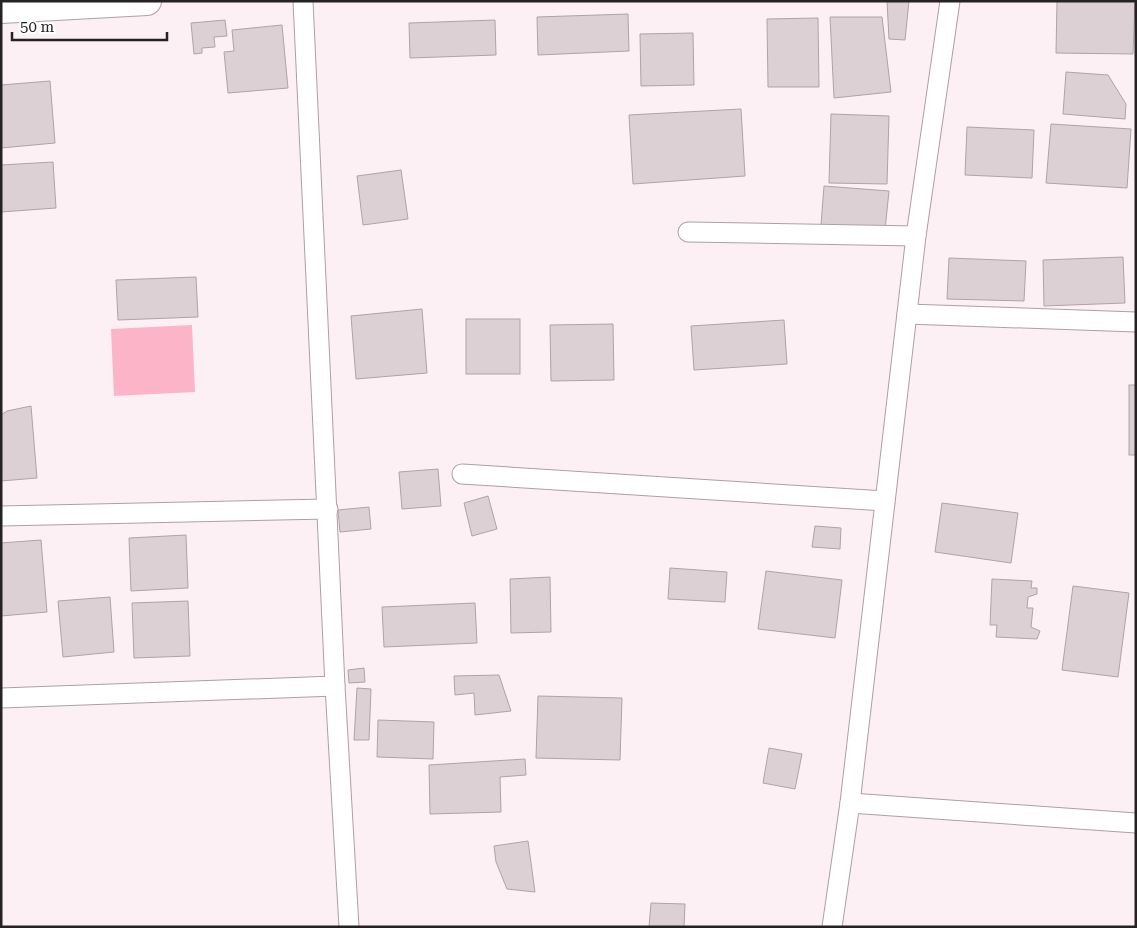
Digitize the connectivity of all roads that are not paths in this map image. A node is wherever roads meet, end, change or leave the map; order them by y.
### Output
1 (148, 1) edge
2 (304, 1) edge
3 (950, 1) edge
4 (1, 9) edge
5 (688, 232) dead end
6 (916, 236) junction
7 (907, 314) junction
8 (1136, 322) edge
9 (462, 474) dead end
10 (885, 501) junction
11 (328, 509) junction
12 (1, 516) edge
13 (335, 686) junction
14 (1, 698) edge
15 (850, 803) junction
16 (1136, 823) edge
17 (349, 927) edge
18 (832, 927) edge

1 - 4 street
2 - 11 street
3 - 6 street
5 - 6 street
6 - 7 street
7 - 8 street
7 - 10 street
9 - 10 street
10 - 15 street
11 - 12 street
11 - 13 street
13 - 14 street
13 - 17 street
15 - 16 street
15 - 18 street

